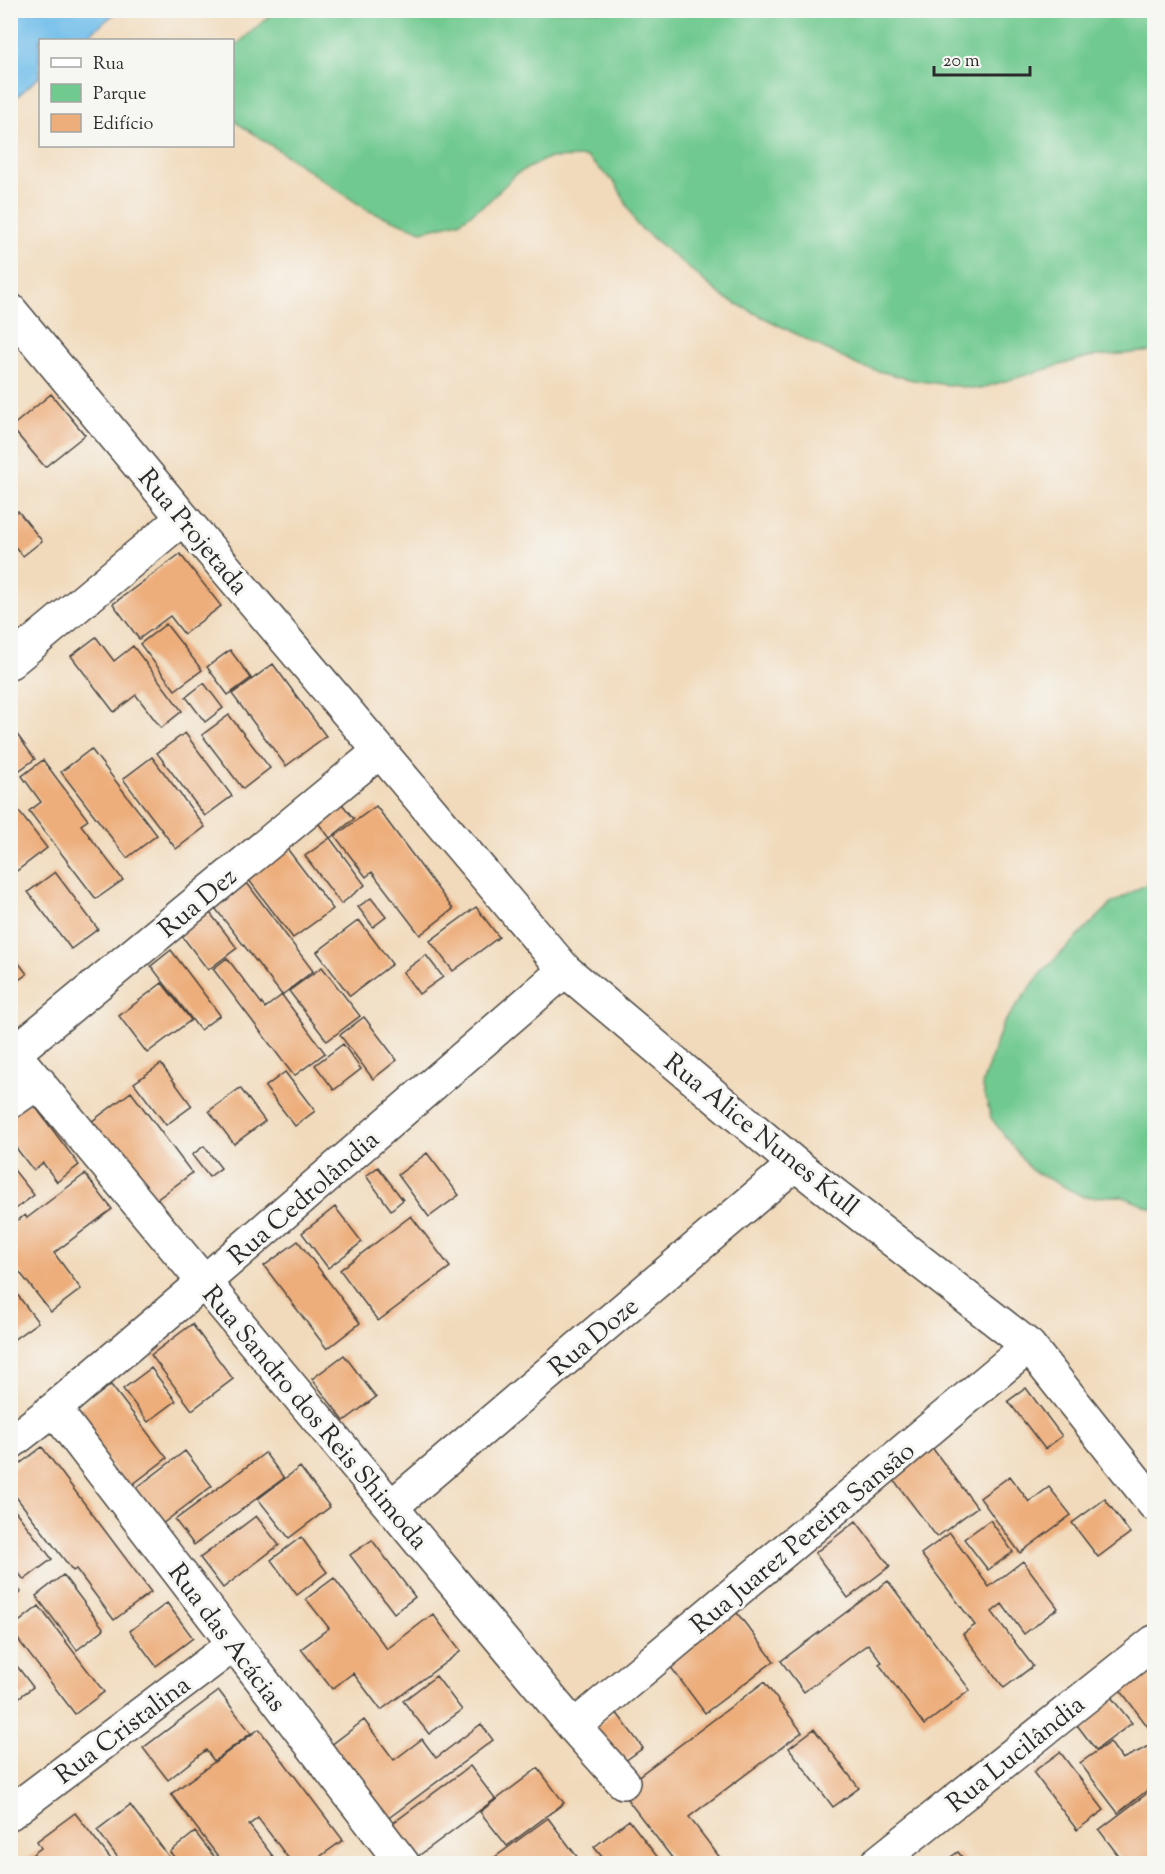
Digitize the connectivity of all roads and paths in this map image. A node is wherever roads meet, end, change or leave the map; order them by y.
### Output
1 (10, 310) edge
2 (183, 518) junction
3 (10, 662) edge
4 (380, 751) junction
5 (565, 970) junction
6 (12, 1051) edge
7 (39, 1082) junction
8 (10, 1102) edge
9 (795, 1164) junction
10 (204, 1282) junction
11 (1029, 1346) junction
12 (54, 1409) junction
13 (10, 1443) edge
14 (1155, 1504) edge
15 (391, 1507) junction
16 (1155, 1642) edge
17 (233, 1645) junction
18 (574, 1727) junction
19 (624, 1782) dead end
20 (10, 1813) edge
21 (403, 1863) edge
22 (876, 1863) edge

1 - 2 street, Rua Projetada
2 - 3 street
2 - 4 street, Rua Projetada
4 - 5 street, Rua Alice Nunes Kull
4 - 6 street, Rua Dez
5 - 9 street, Rua Alice Nunes Kull
5 - 10 street, Rua Cedrolândia
6 - 7 street, Rua Sandro dos Reis Shimoda
7 - 8 street
7 - 10 street, Rua Sandro dos Reis Shimoda
9 - 11 street, Rua Alice Nunes Kull
9 - 15 street, Rua Doze
10 - 12 street, Rua Cedrolândia
10 - 15 street, Rua Sandro dos Reis Shimoda
11 - 14 street, Rua Alice Nunes Kull
11 - 18 street, Rua Juarez Pereira Sansão
12 - 13 street, Rua Cedrolândia
12 - 17 street, Rua das Acácias
15 - 18 street, Rua Sandro dos Reis Shimoda
16 - 22 street, Rua Lucilândia
17 - 20 street, Rua Cristalina
17 - 21 street, Rua das Acácias
18 - 19 street, Rua Sandro dos Reis Shimoda

